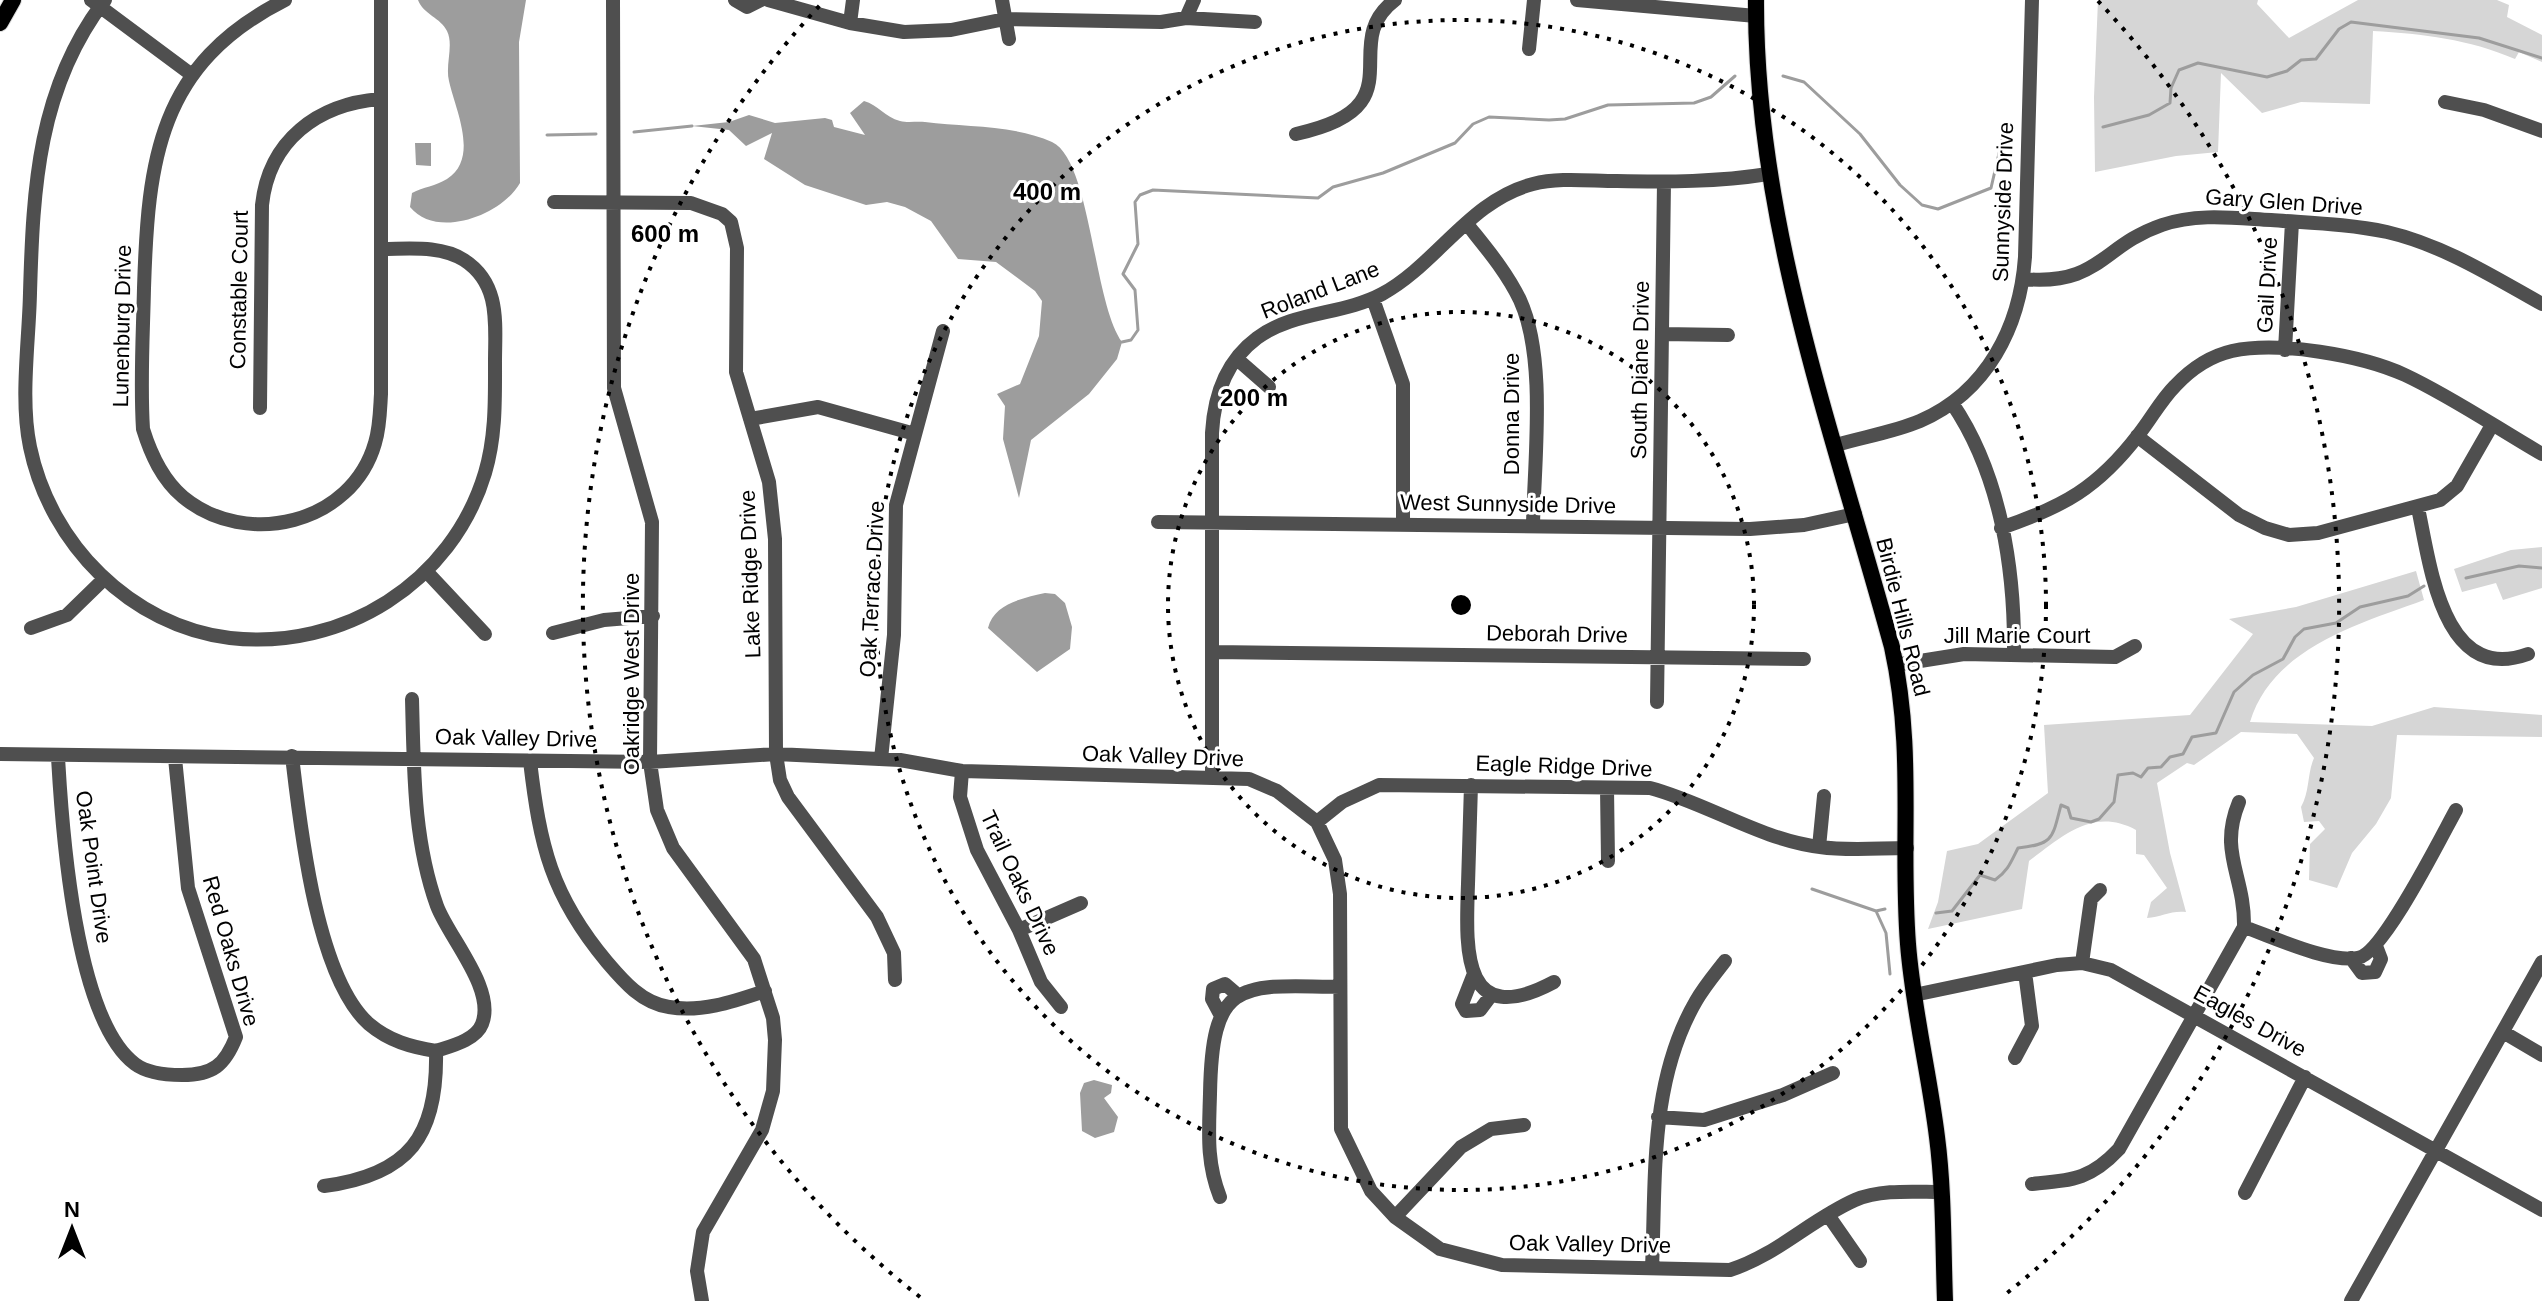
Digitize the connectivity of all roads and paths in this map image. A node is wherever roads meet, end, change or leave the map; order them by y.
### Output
1 (13, 0) edge
2 (285, 0) edge
3 (381, 0) edge
4 (613, 0) edge
5 (735, 0) edge
6 (761, 0) edge
7 (768, 0) edge
8 (853, 0) edge
9 (1002, 0) edge
10 (1194, 0) edge
11 (1395, 0) edge
12 (1534, 0) edge
13 (1577, 0) edge
14 (2032, 0) edge
15 (99, 2) edge
16 (1756, 8) edge
17 (1186, 18) junction
18 (1005, 19) junction
19 (1255, 22) dead end
20 (0, 23) edge
21 (850, 23) junction
22 (1009, 39) dead end
23 (1529, 49) dead end
24 (192, 75) junction
25 (380, 99) junction
26 (2445, 102) dead end
27 (2542, 131) edge
28 (1296, 134) dead end
29 (1768, 174) junction
30 (1664, 182) junction
31 (554, 202) dead end
32 (614, 203) junction
33 (2292, 222) junction
34 (1467, 224) junction
35 (382, 249) junction
36 (2023, 279) junction
37 (1373, 299) junction
38 (2542, 304) edge
39 (943, 331) dead end
40 (1662, 334) junction
41 (1728, 335) dead end
42 (2285, 350) junction
43 (1237, 359) junction
44 (1269, 387) dead end
45 (1952, 403) junction
46 (260, 408) dead end
47 (750, 419) junction
48 (2492, 425) junction
49 (915, 434) junction
50 (2137, 436) junction
51 (1836, 445) junction
52 (2542, 454) edge
53 (2418, 508) junction
54 (1855, 514) junction
55 (1158, 522) dead end
56 (1212, 522) junction
57 (1403, 525) junction
58 (1533, 526) junction
59 (1659, 528) junction
60 (2001, 528) junction
61 (426, 571) junction
62 (104, 579) junction
63 (653, 616) junction
64 (31, 628) dead end
65 (553, 633) dead end
66 (485, 634) dead end
67 (2135, 646) dead end
68 (1213, 652) junction
69 (2528, 654) dead end
70 (2014, 655) junction
71 (1658, 657) junction
72 (1804, 659) dead end
73 (1895, 665) junction
74 (412, 699) dead end
75 (1657, 702) dead end
76 (0, 754) edge
77 (776, 754) junction
78 (292, 756) junction
79 (58, 757) junction
80 (175, 758) junction
81 (414, 759) junction
82 (881, 759) junction
83 (530, 761) junction
84 (650, 762) junction
85 (962, 771) junction
86 (1212, 776) junction
87 (1471, 785) junction
88 (1607, 788) junction
89 (1824, 796) dead end
90 (2239, 802) dead end
91 (2456, 810) dead end
92 (1317, 822) junction
93 (1819, 847) junction
94 (1907, 848) junction
95 (1608, 861) dead end
96 (2100, 890) dead end
97 (1081, 903) dead end
98 (2244, 927) junction
99 (1019, 930) junction
100 (1725, 961) dead end
101 (2542, 962) edge
102 (2082, 963) junction
103 (2025, 972) junction
104 (1473, 976) junction
105 (895, 980) dead end
106 (1554, 982) dead end
107 (1339, 987) junction
108 (765, 991) junction
109 (1492, 994) junction
110 (1914, 995) junction
111 (1239, 996) junction
112 (1061, 1007) dead end
113 (1220, 1014) junction
114 (2195, 1016) junction
115 (2503, 1032) junction
116 (436, 1051) junction
117 (2542, 1055) edge
118 (2015, 1058) dead end
119 (1833, 1073) dead end
120 (183, 1075) joint
121 (2305, 1077) junction
122 (1658, 1117) junction
123 (1524, 1125) dead end
124 (2436, 1151) junction
125 (2032, 1184) dead end
126 (324, 1186) dead end
127 (1941, 1192) junction
128 (2245, 1193) dead end
129 (1220, 1197) dead end
130 (2542, 1210) edge
131 (1828, 1215) junction
132 (1395, 1217) junction
133 (1860, 1261) dead end
134 (1652, 1268) junction
135 (702, 1301) edge
136 (1945, 1301) edge
137 (2351, 1301) edge

1 - 20 main road
2 - 24 street, Lunenburg Drive
3 - 25 street, Lunenburg Drive
4 - 32 street, Oakridge West Drive
5 - 6 street
7 - 21 street
8 - 21 street
9 - 18 street
10 - 17 street
11 - 28 street
12 - 23 street
13 - 16 street
14 - 36 street, Sunnyside Drive
15 - 24 street
15 - 62 street
16 - 29 main road, Birdie Hills Road
17 - 18 street
17 - 19 street
18 - 21 street
18 - 22 street
24 - 35 street, Lunenburg Drive
25 - 35 street, Lunenburg Drive
25 - 46 street, Constable Court
26 - 27 street
29 - 30 street, Roland Lane
29 - 51 main road, Birdie Hills Road
30 - 34 street, Roland Lane
30 - 40 street, South Diane Drive
31 - 32 street, Lake Ridge Drive
32 - 47 street, Lake Ridge Drive
32 - 63 street, Oakridge West Drive
33 - 36 street, Gary Glen Drive
33 - 38 street, Gary Glen Drive
33 - 42 street, Gail Drive
34 - 37 street, Roland Lane
34 - 58 street, Donna Drive
35 - 61 street
36 - 45 street, Sunnyside Drive
37 - 43 street, Roland Lane
37 - 57 street
39 - 49 street, Oak Terrace Drive
40 - 41 street
40 - 59 street, South Diane Drive
42 - 48 street
42 - 50 street
43 - 44 street
43 - 56 street, Roland Lane
45 - 51 street, Sunnyside Drive
45 - 60 street
47 - 49 street
47 - 77 street, Lake Ridge Drive
48 - 52 street
48 - 53 street
49 - 82 street, Oak Terrace Drive
50 - 53 street
50 - 60 street
51 - 54 main road, Birdie Hills Road
53 - 69 street
54 - 59 street, West Sunnyside Drive
54 - 73 main road, Birdie Hills Road
55 - 56 street, West Sunnyside Drive
56 - 57 street, West Sunnyside Drive
56 - 68 street, Roland Lane
57 - 58 street, West Sunnyside Drive
58 - 59 street, West Sunnyside Drive
59 - 71 street, South Diane Drive
60 - 70 street
61 - 62 street
61 - 66 street
62 - 64 street
63 - 65 street
63 - 84 street, Oakridge West Drive
67 - 70 street, Jill Marie Court
68 - 71 street, Deborah Drive
68 - 86 street, Roland Lane
70 - 73 street, Jill Marie Court
71 - 72 street, Deborah Drive
71 - 75 street, South Diane Drive
73 - 94 main road, Birdie Hills Road
74 - 81 street
76 - 79 street, Oak Valley Drive
77 - 82 street, Oak Valley Drive
77 - 84 street, Oak Valley Drive
77 - 105 street, Lake Ridge Drive
78 - 80 street, Oak Valley Drive
78 - 81 street, Oak Valley Drive
78 - 116 street
79 - 80 street, Oak Valley Drive
79 - 120 street, Oak Point Drive
80 - 120 street, Red Oaks Drive
81 - 83 street, Oak Valley Drive
81 - 116 street
82 - 85 street, Oak Valley Drive
83 - 84 street, Oak Valley Drive
83 - 108 street
84 - 108 street, Oakridge West Drive
85 - 86 street, Oak Valley Drive
85 - 99 street, Trail Oaks Drive
86 - 92 street, Oak Valley Drive
87 - 88 street, Eagle Ridge Drive
87 - 92 street, Eagle Ridge Drive
87 - 104 street
88 - 93 street, Eagle Ridge Drive
88 - 95 street
89 - 93 street
90 - 98 street
91 - 98 street
92 - 107 street, Oak Valley Drive
93 - 94 street, Eagle Ridge Drive
94 - 110 main road, Birdie Hills Road
96 - 102 street
97 - 99 street
98 - 114 street
99 - 112 street, Trail Oaks Drive
100 - 122 street
101 - 115 street
102 - 103 street, Eagles Drive
102 - 114 street, Eagles Drive
103 - 110 street, Eagles Drive
103 - 118 street
104 - 109 street
104 - 109 street
106 - 109 street
107 - 111 street
107 - 132 street, Oak Valley Drive
108 - 135 street, Oakridge West Drive
110 - 127 main road, Birdie Hills Road
111 - 113 street
111 - 113 street
113 - 129 street
114 - 121 street, Eagles Drive
114 - 125 street
115 - 117 street
115 - 124 street
116 - 126 street
119 - 122 street
121 - 124 street, Eagles Drive
121 - 128 street
122 - 134 street
123 - 132 street
124 - 130 street, Eagles Drive
124 - 137 street
127 - 131 street, Oak Valley Drive
127 - 136 main road, Birdie Hills Road
131 - 133 street
131 - 134 street, Oak Valley Drive
132 - 134 street, Oak Valley Drive

